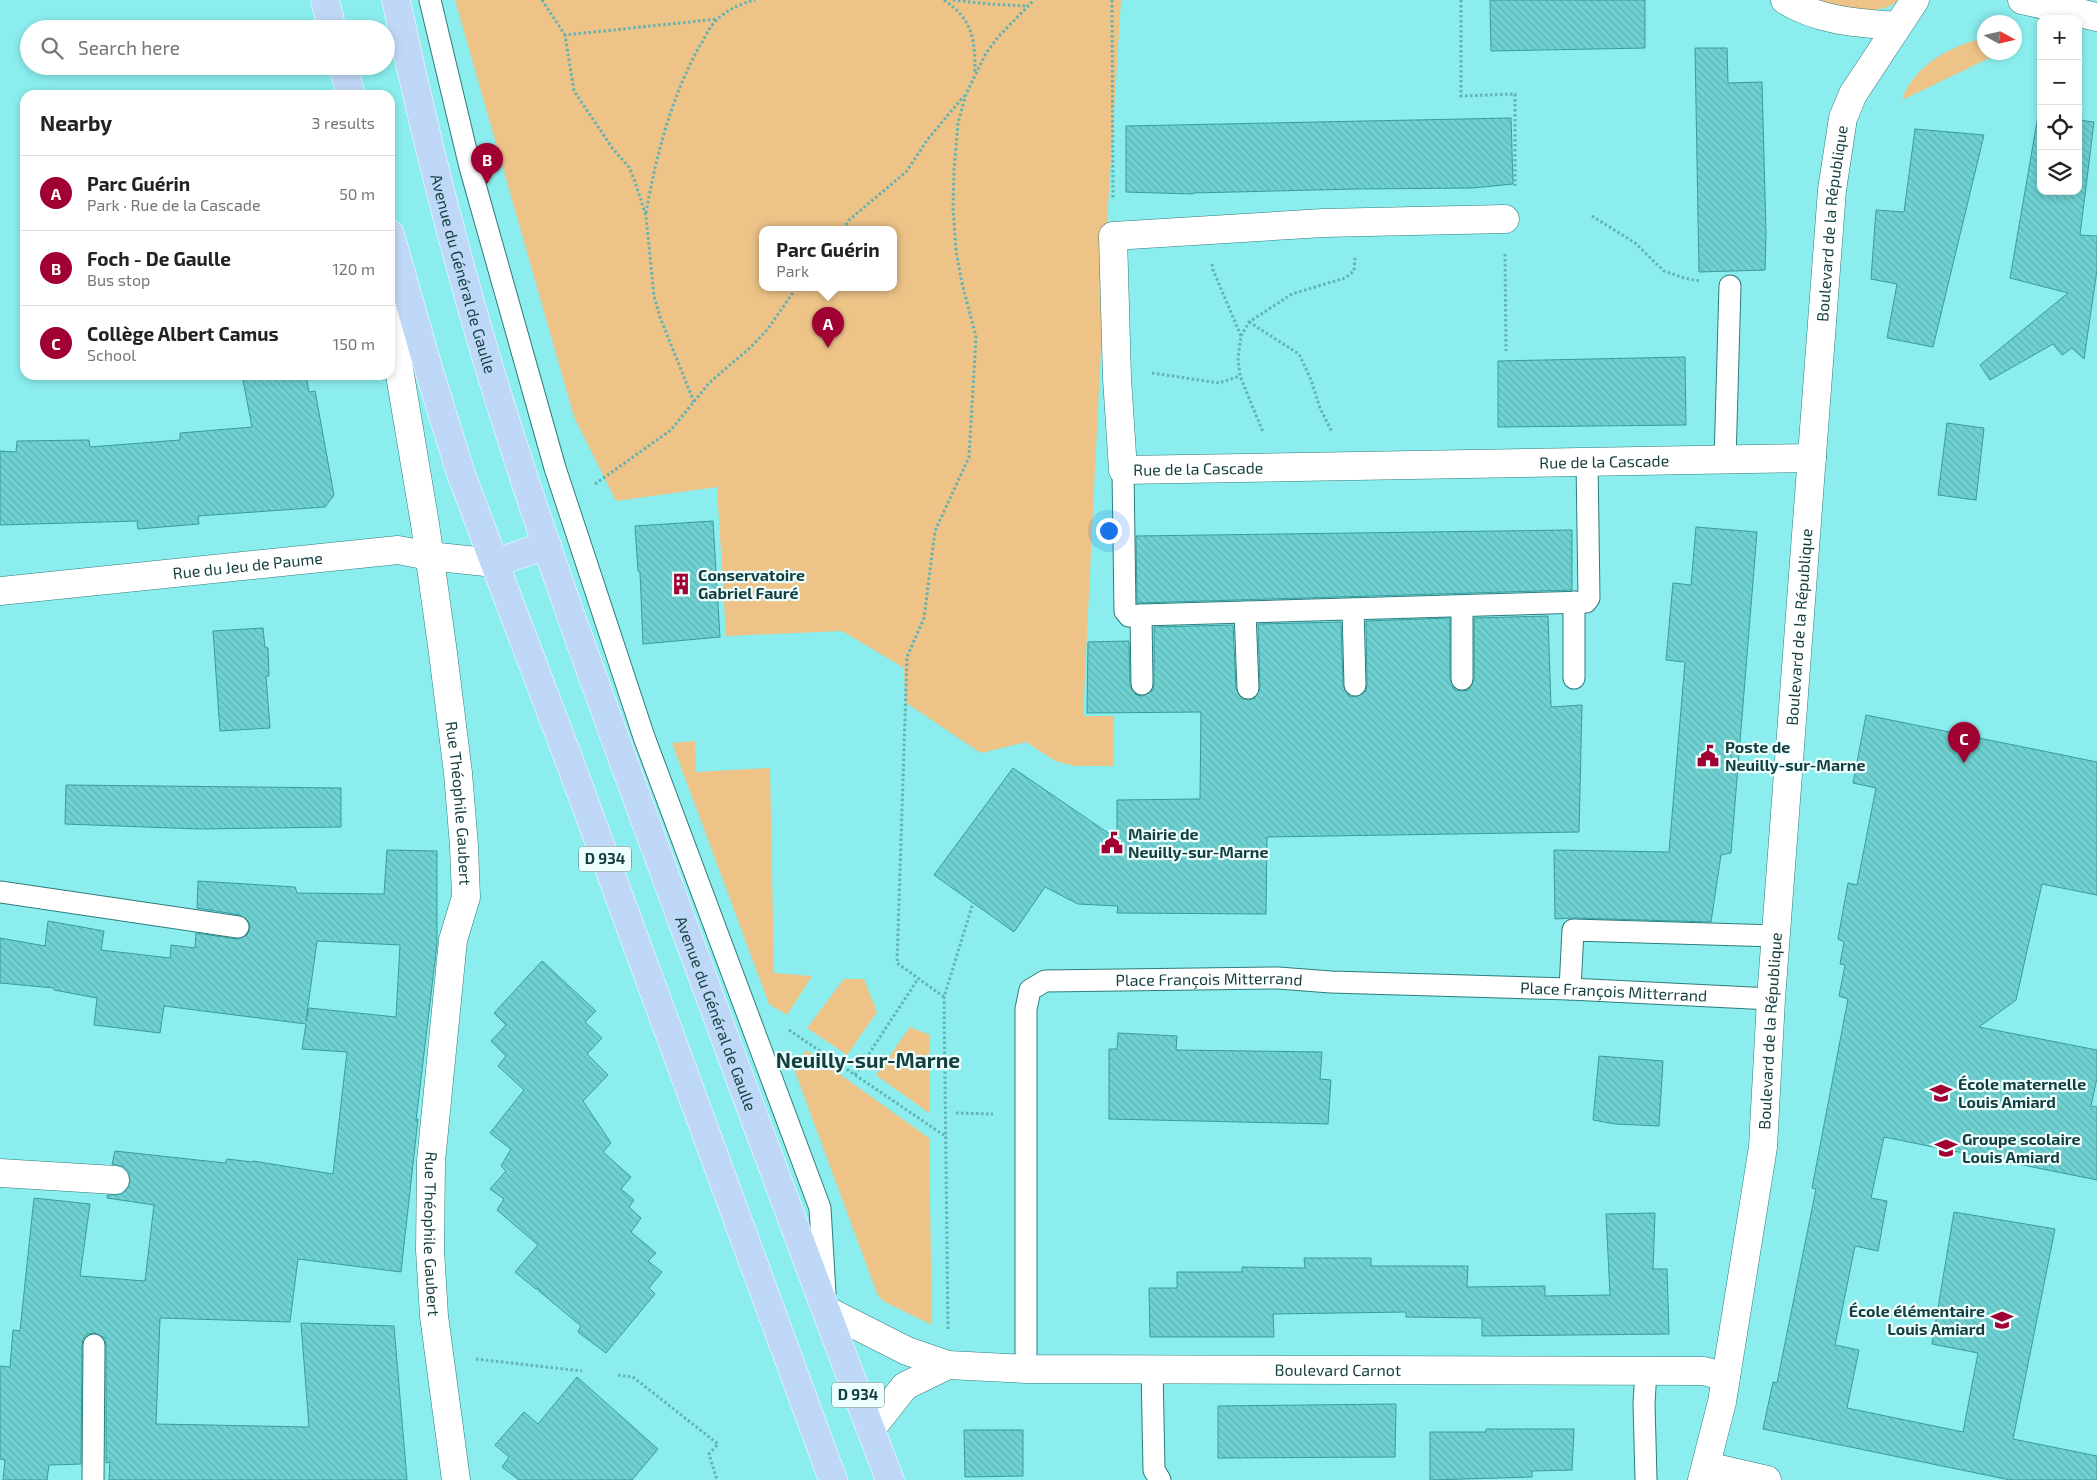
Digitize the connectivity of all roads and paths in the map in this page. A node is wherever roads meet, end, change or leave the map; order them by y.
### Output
1 (325, 0) edge
2 (396, 0) edge
3 (430, 0) edge
4 (542, 0) edge
5 (755, 0) edge
6 (944, 0) edge
7 (953, 0) edge
8 (1034, 0) edge
9 (1112, 0) edge
10 (1461, 0) edge
11 (1785, 0) edge
12 (1915, 0) edge
13 (2022, 0) edge
14 (1028, 6) junction
15 (2097, 17) edge
16 (718, 19) junction
17 (330, 20) edge
18 (1898, 26) junction
19 (565, 36) junction
20 (975, 72) junction
21 (345, 75) edge
22 (350, 90) edge
23 (966, 94) junction
24 (1515, 189) dead end
25 (646, 216) junction
26 (1592, 216) dead end
27 (1505, 219) joint
28 (1356, 222) junction
29 (845, 226) edge
30 (1211, 228) junction
31 (1113, 236) junction
32 (395, 250) edge
33 (1730, 286) joint
34 (795, 291) edge
35 (1248, 322) junction
36 (1241, 336) junction
37 (395, 345) edge
38 (1506, 351) dead end
39 (1117, 369) junction
40 (1240, 376) junction
41 (694, 402) junction
42 (1812, 458) junction
43 (1726, 460) junction
44 (1587, 462) junction
45 (1351, 466) junction
46 (1277, 468) junction
47 (1123, 470) junction
48 (593, 486) dead end
49 (547, 545) junction
50 (429, 556) junction
51 (495, 563) junction
52 (0, 591) edge
53 (1574, 602) junction
54 (1462, 606) junction
55 (1353, 609) junction
56 (1245, 612) junction
57 (1142, 616) junction
58 (1574, 678) dead end
59 (1462, 679) dead end
60 (1142, 684) dead end
61 (1355, 685) dead end
62 (1248, 688) dead end
63 (644, 737) junction
64 (618, 746) junction
65 (0, 892) edge
66 (973, 903) dead end
67 (238, 927) dead end
68 (1777, 936) junction
69 (918, 979) junction
70 (1570, 989) junction
71 (944, 997) junction
72 (1771, 999) junction
73 (788, 1030) dead end
74 (762, 1050) junction
75 (855, 1075) junction
76 (740, 1076) junction
77 (946, 1136) junction
78 (0, 1172) edge
79 (115, 1180) dead end
80 (826, 1310) junction
81 (94, 1345) dead end
82 (440, 1355) junction
83 (948, 1365) junction
84 (1152, 1368) junction
85 (1026, 1369) junction
86 (582, 1371) dead end
87 (1646, 1371) junction
88 (618, 1375) dead end
89 (1726, 1377) junction
90 (871, 1429) junction
91 (1704, 1473) edge
92 (93, 1480) edge
93 (456, 1480) edge
94 (717, 1480) edge
95 (833, 1480) edge
96 (890, 1480) edge
97 (1160, 1480) edge
98 (1646, 1480) edge
99 (1767, 1480) edge

1 - 17 main road
2 - 49 main road, Avenue du Général de Gaulle / D 934
3 - 63 lane
4 - 19 path
5 - 16 path
6 - 20 path
7 - 14 path
8 - 14 path
9 - 31 path
10 - 24 path
11 - 18 street
12 - 18 street, Boulevard de la République
13 - 15 street
14 - 20 path
16 - 19 path
16 - 25 path
18 - 42 street, Boulevard de la République
19 - 25 path
20 - 23 path
21 - 22 main road
23 - 29 path
23 - 69 path
25 - 41 path
26 - 33 path
27 - 28 street
27 - 38 path
28 - 30 street
28 - 35 path
30 - 31 street
30 - 36 path
31 - 39 street, Rue de la Cascade
32 - 51 main road, D 934
33 - 43 lane
34 - 41 path
35 - 36 path
35 - 45 path
36 - 40 path
37 - 50 street, Rue Théophile Gaubert
39 - 40 path
39 - 47 street, Rue de la Cascade
40 - 46 path
41 - 48 path
42 - 43 street, Rue de la Cascade
42 - 68 street, Boulevard de la République
43 - 44 street, Rue de la Cascade
44 - 45 street, Rue de la Cascade
44 - 53 lane
45 - 46 street, Rue de la Cascade
46 - 47 street, Rue de la Cascade
47 - 57 lane
49 - 51 main road
49 - 64 main road, Avenue du Général de Gaulle / D 934
50 - 51 street, Rue du Jeu de Paume
50 - 52 street, Rue du Jeu de Paume
50 - 82 street, Rue Théophile Gaubert
51 - 95 main road, D 934
53 - 54 lane
53 - 58 lane
54 - 55 lane
54 - 59 lane
55 - 56 lane
55 - 61 lane
56 - 57 lane
56 - 62 lane
57 - 60 lane
63 - 64 lane
63 - 74 lane
64 - 76 main road, Avenue du Général de Gaulle / D 934
65 - 67 lane
66 - 71 path
68 - 70 lane
68 - 72 street, Boulevard de la République
69 - 71 path
69 - 75 path
70 - 72 lane, Place François Mitterrand
70 - 85 lane, Place François Mitterrand
71 - 77 path
72 - 89 street, Boulevard de la République
73 - 75 path
74 - 76 lane
74 - 80 lane
75 - 77 path
76 - 80 main road, Avenue du Général de Gaulle / D 934
77 - 83 path
78 - 79 street
80 - 83 street, Boulevard Carnot
80 - 90 main road, Avenue du Général de Gaulle / D 934
81 - 92 lane
82 - 86 path
82 - 93 street, Rue Théophile Gaubert
83 - 85 street, Boulevard Carnot
83 - 90 street, Boulevard Carnot
84 - 85 street, Boulevard Carnot
84 - 87 street, Boulevard Carnot
84 - 97 lane
87 - 89 street, Boulevard Carnot
87 - 98 lane
88 - 94 path
89 - 91 street, Boulevard de la République
90 - 96 main road, Avenue du Général de Gaulle / D 934
91 - 99 street

